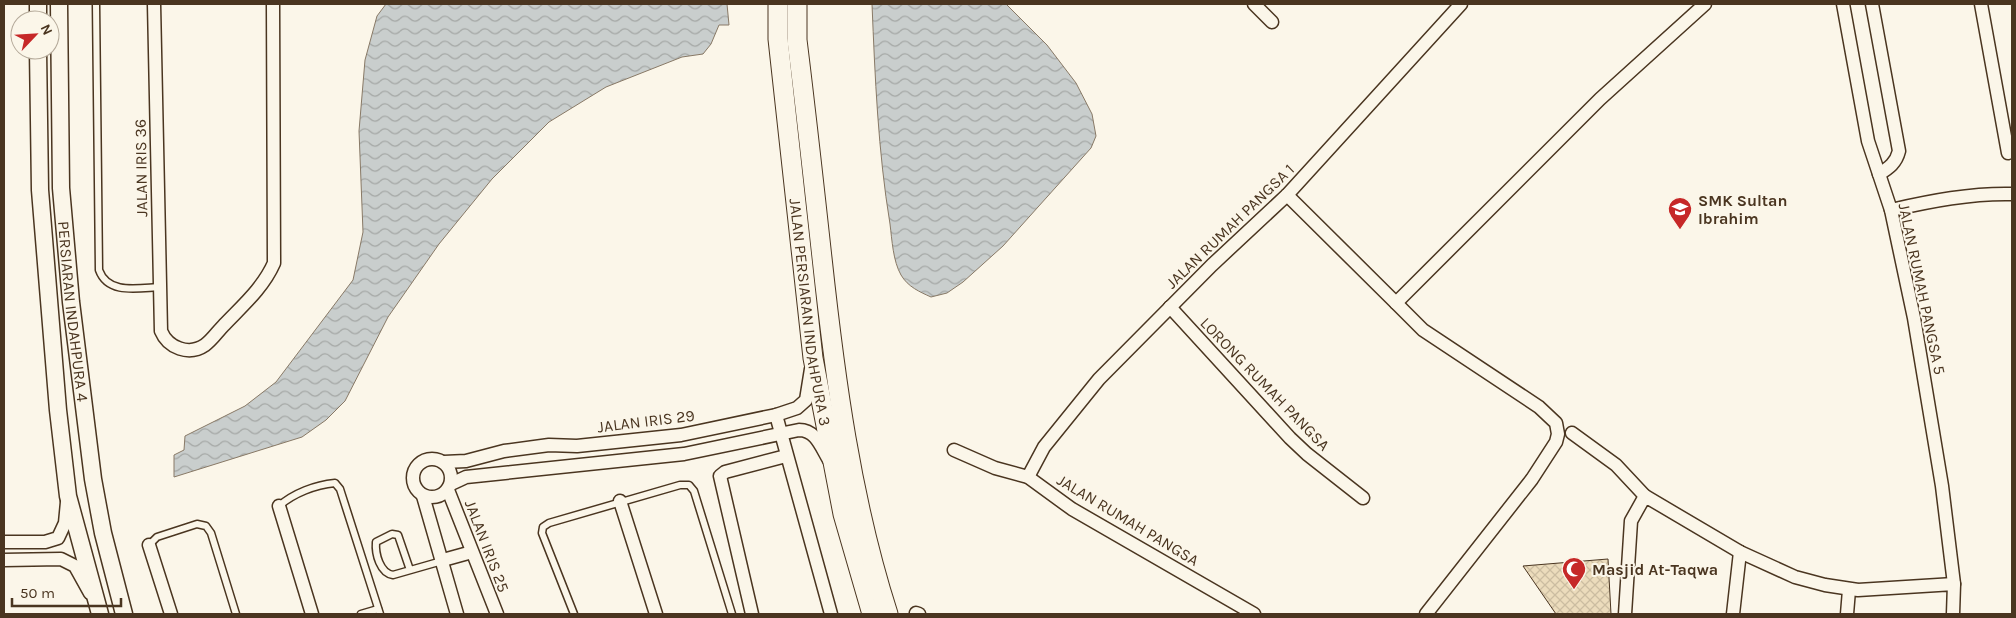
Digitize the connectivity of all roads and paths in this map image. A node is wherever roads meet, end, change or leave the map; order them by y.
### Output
1 (59, 4) edge
2 (96, 4) edge
3 (154, 4) edge
4 (273, 4) edge
5 (778, 4) edge
6 (797, 4) edge
7 (1254, 4) edge
8 (1461, 4) edge
9 (1705, 4) edge
10 (1843, 4) edge
11 (1872, 4) edge
12 (1981, 4) edge
13 (1272, 22) dead end
14 (38, 60) edge
15 (2008, 153) dead end
16 (1879, 174) junction
17 (2012, 194) edge
18 (1287, 195) junction
19 (1891, 210) junction
20 (160, 287) junction
21 (1396, 303) junction
22 (1170, 308) junction
23 (813, 358) junction
24 (776, 415) junction
25 (1572, 433) dead end
26 (781, 434) junction
27 (954, 450) dead end
28 (786, 456) junction
29 (444, 462) junction
30 (833, 466) junction
31 (1028, 477) junction
32 (449, 487) junction
33 (68, 496) junction
34 (423, 496) junction
35 (1645, 496) junction
36 (1363, 498) dead end
37 (620, 501) junction
38 (279, 506) joint
39 (4, 542) edge
40 (149, 545) joint
41 (472, 552) junction
42 (1740, 552) junction
43 (4, 560) edge
44 (443, 560) junction
45 (410, 570) junction
46 (1954, 584) junction
47 (1849, 590) junction
48 (379, 612) edge
49 (100, 613) edge
50 (124, 614) edge
51 (171, 614) edge
52 (236, 614) edge
53 (312, 614) edge
54 (361, 614) edge
55 (457, 614) edge
56 (496, 614) edge
57 (574, 614) edge
58 (656, 614) edge
59 (732, 614) edge
60 (752, 614) edge
61 (831, 614) edge
62 (872, 614) edge
63 (888, 614) edge
64 (1254, 614) edge
65 (1426, 614) edge
66 (1625, 614) edge
67 (1733, 614) edge
68 (1847, 614) edge
69 (1953, 614) edge

1 - 50 street, PERSIARAN INDAHPURA 4
2 - 20 lane
3 - 20 street, JALAN IRIS 36
4 - 20 street, JALAN IRIS 36
5 - 23 main road, JALAN PERSIARAN INDAHPURA 3
6 - 63 main road, JALAN PERSIARAN INDAHPURA 3
7 - 13 street
8 - 18 street, JALAN RUMAH PANGSA 1
9 - 21 street
10 - 16 street, JALAN RUMAH PANGSA 5
11 - 16 street
12 - 15 street
14 - 33 street, PERSIARAN INDAHPURA 4
16 - 19 street, JALAN RUMAH PANGSA 5
17 - 19 street
18 - 21 street
18 - 22 street, JALAN RUMAH PANGSA 1
19 - 46 street, JALAN RUMAH PANGSA 5
21 - 65 street
22 - 31 street, JALAN RUMAH PANGSA 1
22 - 36 street, LORONG RUMAH PANGSA
23 - 24 street, JALAN IRIS 29
23 - 30 main road, JALAN PERSIARAN INDAHPURA 3
24 - 26 street
24 - 29 street, JALAN IRIS 29
25 - 35 street
26 - 28 street
26 - 30 street
26 - 32 street
27 - 31 street, JALAN RUMAH PANGSA
28 - 60 street
28 - 61 street
29 - 32 street
29 - 34 street
30 - 62 main road, JALAN PERSIARAN INDAHPURA 3
31 - 64 street, JALAN RUMAH PANGSA
32 - 34 street
32 - 41 street, JALAN IRIS 25
33 - 39 street
33 - 49 street, PERSIARAN INDAHPURA 4
34 - 44 street
35 - 42 street
35 - 66 street
37 - 57 lane
37 - 58 street
37 - 59 lane
38 - 48 lane
38 - 53 street
40 - 51 street
40 - 52 lane
41 - 44 street
41 - 56 street, JALAN IRIS 25
42 - 47 street
42 - 67 street
43 - 49 street
44 - 45 lane
44 - 55 street
45 - 45 lane
46 - 47 street
46 - 69 street, JALAN RUMAH PANGSA 5
47 - 68 street
48 - 54 lane

